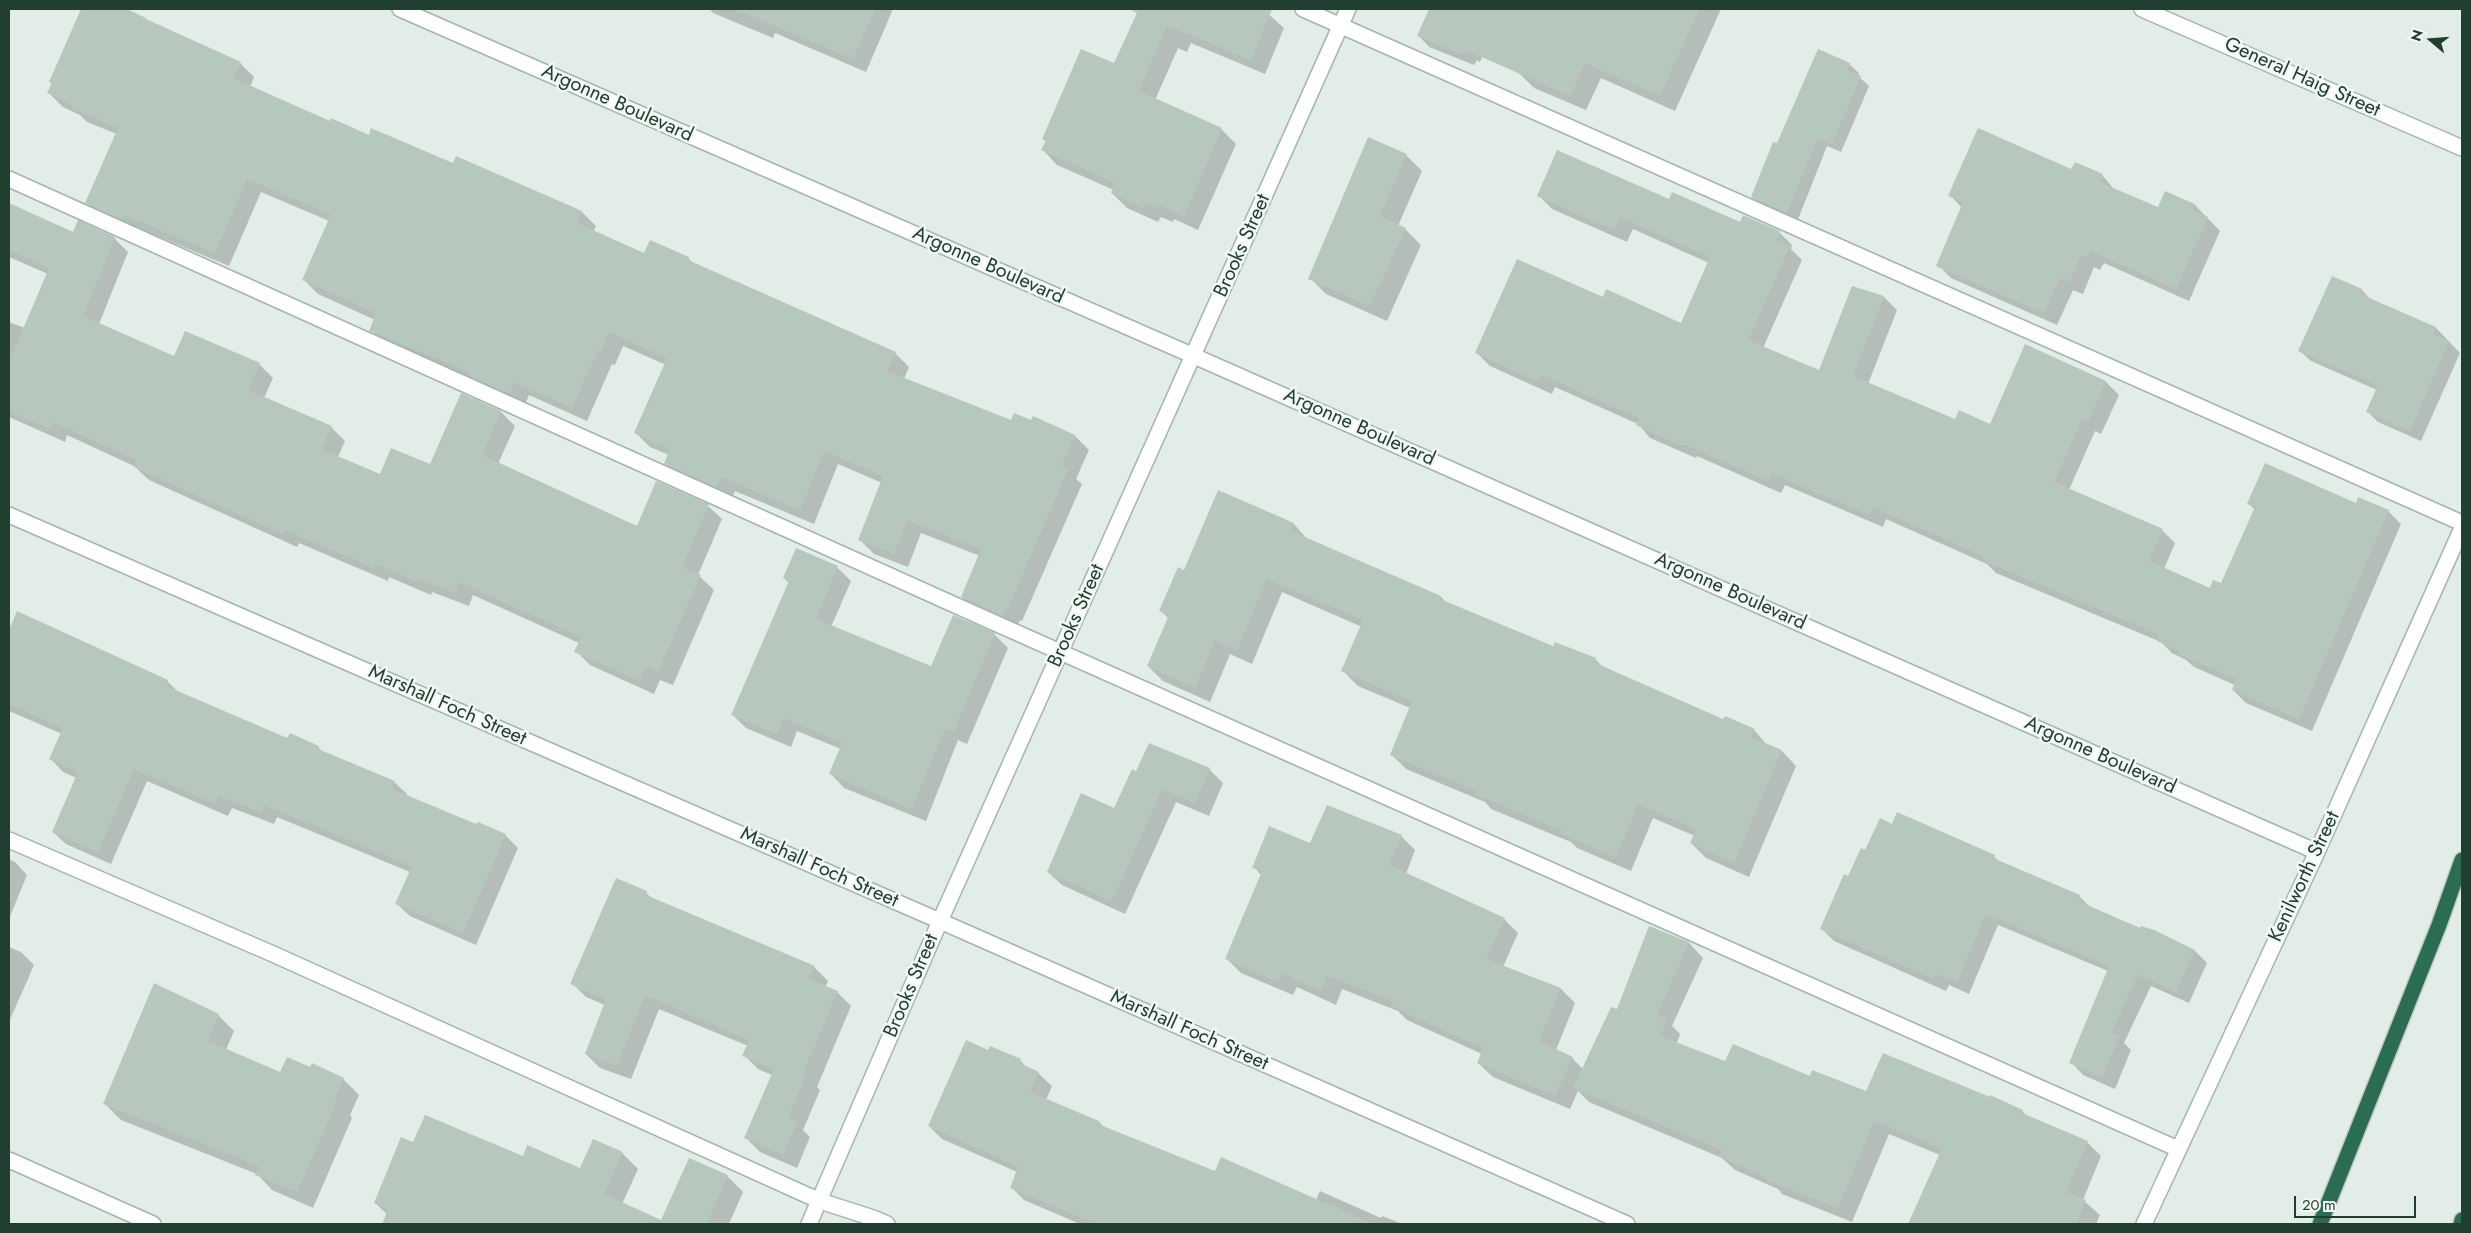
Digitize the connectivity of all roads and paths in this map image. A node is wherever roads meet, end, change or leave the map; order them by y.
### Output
1 (400, 9) edge
2 (1303, 9) edge
3 (1348, 9) edge
4 (2142, 9) edge
5 (1341, 26) junction
6 (2462, 148) edge
7 (9, 178) edge
8 (1194, 356) junction
9 (9, 515) edge
10 (2462, 523) edge
11 (2462, 528) edge
12 (1062, 651) junction
13 (9, 840) edge
14 (2317, 852) junction
15 (2462, 860) edge
16 (940, 921) junction
17 (2178, 1150) junction
18 (9, 1160) edge
19 (820, 1201) junction
20 (2462, 1220) edge
21 (153, 1224) edge
22 (809, 1224) edge
23 (886, 1224) edge
24 (1627, 1224) edge
25 (2144, 1224) edge
26 (2320, 1224) edge
27 (2461, 1224) edge

1 - 8 street, Argonne Boulevard
2 - 5 street
3 - 5 street, Brooks Street
4 - 6 street, General Haig Street
5 - 8 street, Brooks Street
5 - 10 street
7 - 12 street
8 - 12 street, Brooks Street
8 - 14 street, Argonne Boulevard
9 - 16 street, Marshall Foch Street
11 - 14 street, Kenilworth Street
12 - 16 street, Brooks Street
12 - 17 street
13 - 19 street
14 - 17 street, Kenilworth Street
15 - 26 highway
16 - 19 street, Brooks Street
16 - 24 street, Marshall Foch Street
17 - 25 street, Kenilworth Street
18 - 21 street
19 - 22 street, Brooks Street
19 - 23 street
20 - 27 highway

